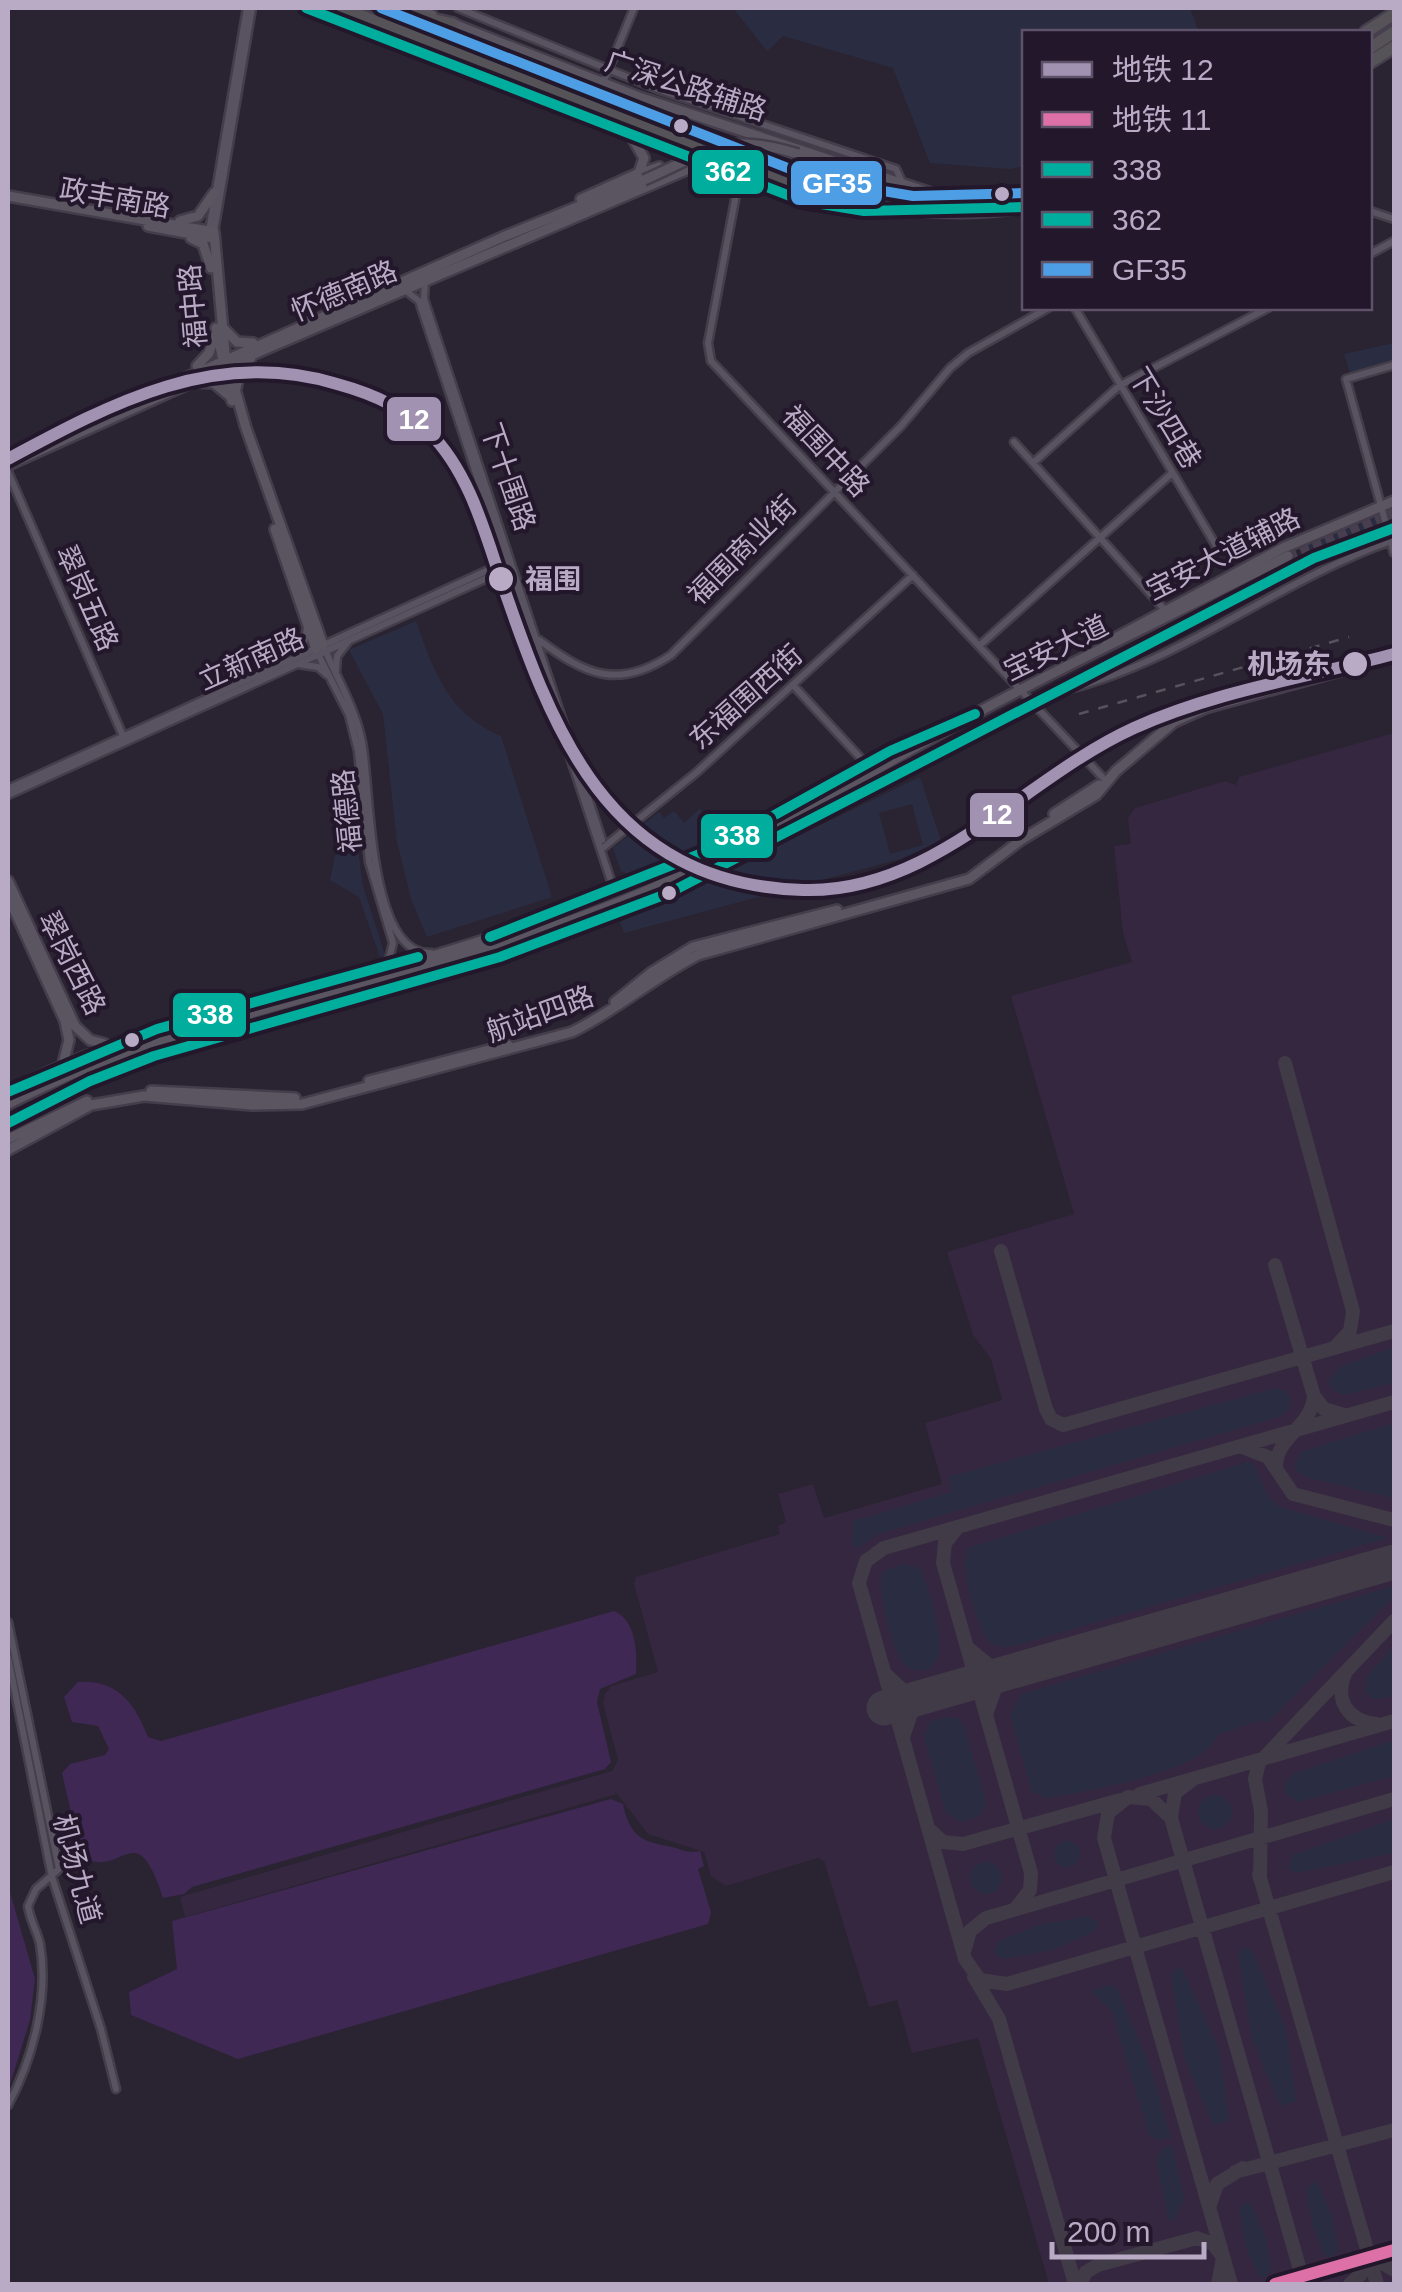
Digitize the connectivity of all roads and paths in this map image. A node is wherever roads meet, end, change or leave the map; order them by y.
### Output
1 (250, 8) edge
2 (306, 8) edge
3 (383, 8) edge
4 (413, 8) edge
5 (458, 8) edge
6 (634, 8) edge
7 (347, 9) edge
8 (1392, 15) edge
9 (453, 24) junction
10 (1369, 30) edge
11 (1394, 32) edge
12 (1372, 47) edge
13 (1394, 47) edge
14 (1372, 61) edge
15 (448, 63) junction
16 (609, 69) junction
17 (603, 84) junction
18 (630, 136) junction
19 (700, 164) junction
20 (641, 178) junction
21 (739, 180) junction
22 (889, 180) junction
23 (660, 182) junction
24 (903, 185) junction
25 (1022, 193) edge
26 (214, 194) junction
27 (948, 197) junction
28 (8, 198) edge
29 (1022, 207) edge
30 (925, 212) junction
31 (155, 221) junction
32 (131, 223) junction
33 (211, 234) junction
34 (1394, 241) edge
35 (1372, 253) edge
36 (211, 268) junction
37 (427, 279) junction
38 (402, 290) junction
39 (1044, 310) edge
40 (1076, 310) edge
41 (1264, 310) edge
42 (219, 328) junction
43 (263, 346) junction
44 (224, 363) junction
45 (1394, 365) edge
46 (184, 381) junction
47 (1119, 386) junction
48 (233, 394) junction
49 (1014, 442) dead end
50 (8, 457) edge
51 (1033, 463) junction
52 (8, 468) edge
53 (1171, 474) junction
54 (832, 491) junction
55 (1394, 501) edge
56 (1381, 504) junction
57 (1101, 534) junction
58 (1391, 541) junction
59 (1218, 549) dead end
60 (1394, 553) edge
61 (1288, 556) tunnel mouth
62 (510, 564) junction
63 (1294, 568) tunnel mouth
64 (913, 575) junction
65 (1164, 609) junction
66 (305, 617) junction
67 (316, 627) junction
68 (342, 637) junction
69 (352, 638) junction
70 (539, 640) junction
71 (980, 646) junction
72 (320, 649) junction
73 (1394, 656) edge
74 (1078, 660) junction
75 (287, 665) junction
76 (334, 679) junction
77 (793, 684) junction
78 (1021, 690) junction
79 (1060, 692) junction
80 (1036, 705) junction
81 (964, 720) junction
82 (124, 739) junction
83 (866, 764) junction
84 (1106, 781) junction
85 (8, 792) edge
86 (604, 847) junction
87 (8, 881) edge
88 (8, 896) edge
89 (618, 896) junction
90 (624, 913) junction
91 (535, 921) junction
92 (393, 930) junction
93 (482, 946) junction
94 (432, 953) junction
95 (378, 968) junction
96 (113, 1044) junction
97 (63, 1064) junction
98 (8, 1092) edge
99 (8, 1104) edge
100 (8, 1123) edge
101 (8, 1140) edge
102 (8, 1150) edge
103 (8, 1622) edge
104 (8, 1657) edge
105 (52, 1876) junction
106 (116, 2089) dead end
107 (8, 2105) edge

1 - 26 street, 福中路
1 - 33 street, 福中路
2 - 15 main road
3 - 9 highway
3 - 27 highway
4 - 9 main road, 广深公路辅路
5 - 16 street
6 - 16 street
7 - 15 highway
7 - 30 highway
8 - 10 highway
9 - 17 main road, 广深公路辅路
11 - 12 highway
13 - 14 highway
15 - 18 main road
16 - 17 street
16 - 24 street
17 - 22 main road, 广深公路辅路
18 - 19 main road
18 - 20 main road
19 - 21 main road
19 - 23 main road, 怀德南路
20 - 22 main road, 怀德南路, bridge
20 - 23 main road
20 - 43 main road, 怀德南路
21 - 30 main road
21 - 54 street, 福围中路
22 - 24 main road, 广深公路辅路
23 - 37 main road, 怀德南路
24 - 27 main road, 广深公路辅路
25 - 27 highway
26 - 31 main road
26 - 33 street, 福中路
28 - 31 main road, 政丰南路
28 - 32 main road, 政丰南路
29 - 30 highway
31 - 33 main road, 政丰南路
32 - 33 main road, 政丰南路
32 - 36 main road
33 - 36 main road, 福中路
33 - 42 main road, 福中路
34 - 35 street
36 - 42 main road, 福中路
37 - 38 main road, 怀德南路
37 - 62 street, 下十围路
38 - 43 main road, 怀德南路
38 - 62 street, 下十围路
39 - 54 street, 福围商业街
40 - 47 street, 下沙四巷
41 - 47 street
42 - 43 main road
42 - 44 main road, 福中路
42 - 46 main road
43 - 44 main road, 怀德南路
43 - 48 main road
44 - 46 main road, 怀德南路
44 - 48 main road, 福中路
45 - 56 street
46 - 48 main road
46 - 50 main road, 怀德南路
46 - 52 main road, 怀德南路
47 - 51 street
47 - 53 street, 下沙四巷
48 - 66 main road, 福中路
48 - 67 main road, 福中路
49 - 51 street
51 - 57 street
52 - 82 street, 翠岗五路
53 - 57 street
53 - 59 street, 下沙四巷
54 - 64 street, 福围中路
54 - 70 street, 福围商业街
55 - 56 main road, 宝安大道辅路
56 - 58 street
56 - 65 main road, 宝安大道辅路
57 - 65 street
57 - 71 street
58 - 60 street
58 - 79 street
61 - 74 main road, 宝安大道
62 - 68 street, 立新南路
62 - 69 street, 立新南路
62 - 70 street, 下十围路
62 - 89 street, 下十围路
63 - 79 main road, 宝安大道
64 - 71 street, 福围中路
64 - 77 street, 东福围西街
65 - 74 main road, 宝安大道辅路
66 - 72 main road, 福中路
66 - 75 street
67 - 68 street
67 - 72 main road, 福中路
68 - 72 street, 立新南路
69 - 72 street, 立新南路
69 - 76 street
70 - 86 street, 下十围路
71 - 78 street, 福围中路
72 - 75 street, 立新南路
72 - 76 street, 福德路
73 - 84 main road, 航站四路
74 - 78 main road, 宝安大道
75 - 76 street
75 - 82 street, 立新南路
76 - 92 street, 福德路
77 - 83 street
77 - 86 street, 东福围西街
78 - 80 street, 福围中路
78 - 81 main road, 宝安大道
79 - 80 main road, 宝安大道
80 - 84 street, 福围中路
80 - 90 main road, 宝安大道
81 - 83 main road
81 - 89 main road, 宝安大道
82 - 85 street, 立新南路
83 - 89 main road
84 - 101 main road, 航站四路
84 - 102 main road, 航站四路
86 - 89 street, 下十围路
87 - 96 main road, 翠岗西路
88 - 97 main road, 翠岗西路
89 - 90 street, 下十围路
89 - 91 main road
89 - 93 main road, 宝安大道
90 - 100 main road, 宝安大道
91 - 93 main road
91 - 94 main road
92 - 94 street
92 - 95 street
93 - 99 main road, 宝安大道
94 - 95 main road
95 - 96 main road
96 - 97 main road
97 - 98 main road
103 - 105 street, 机场九道
104 - 105 street, 机场九道
105 - 106 street, 机场九道
105 - 107 street

